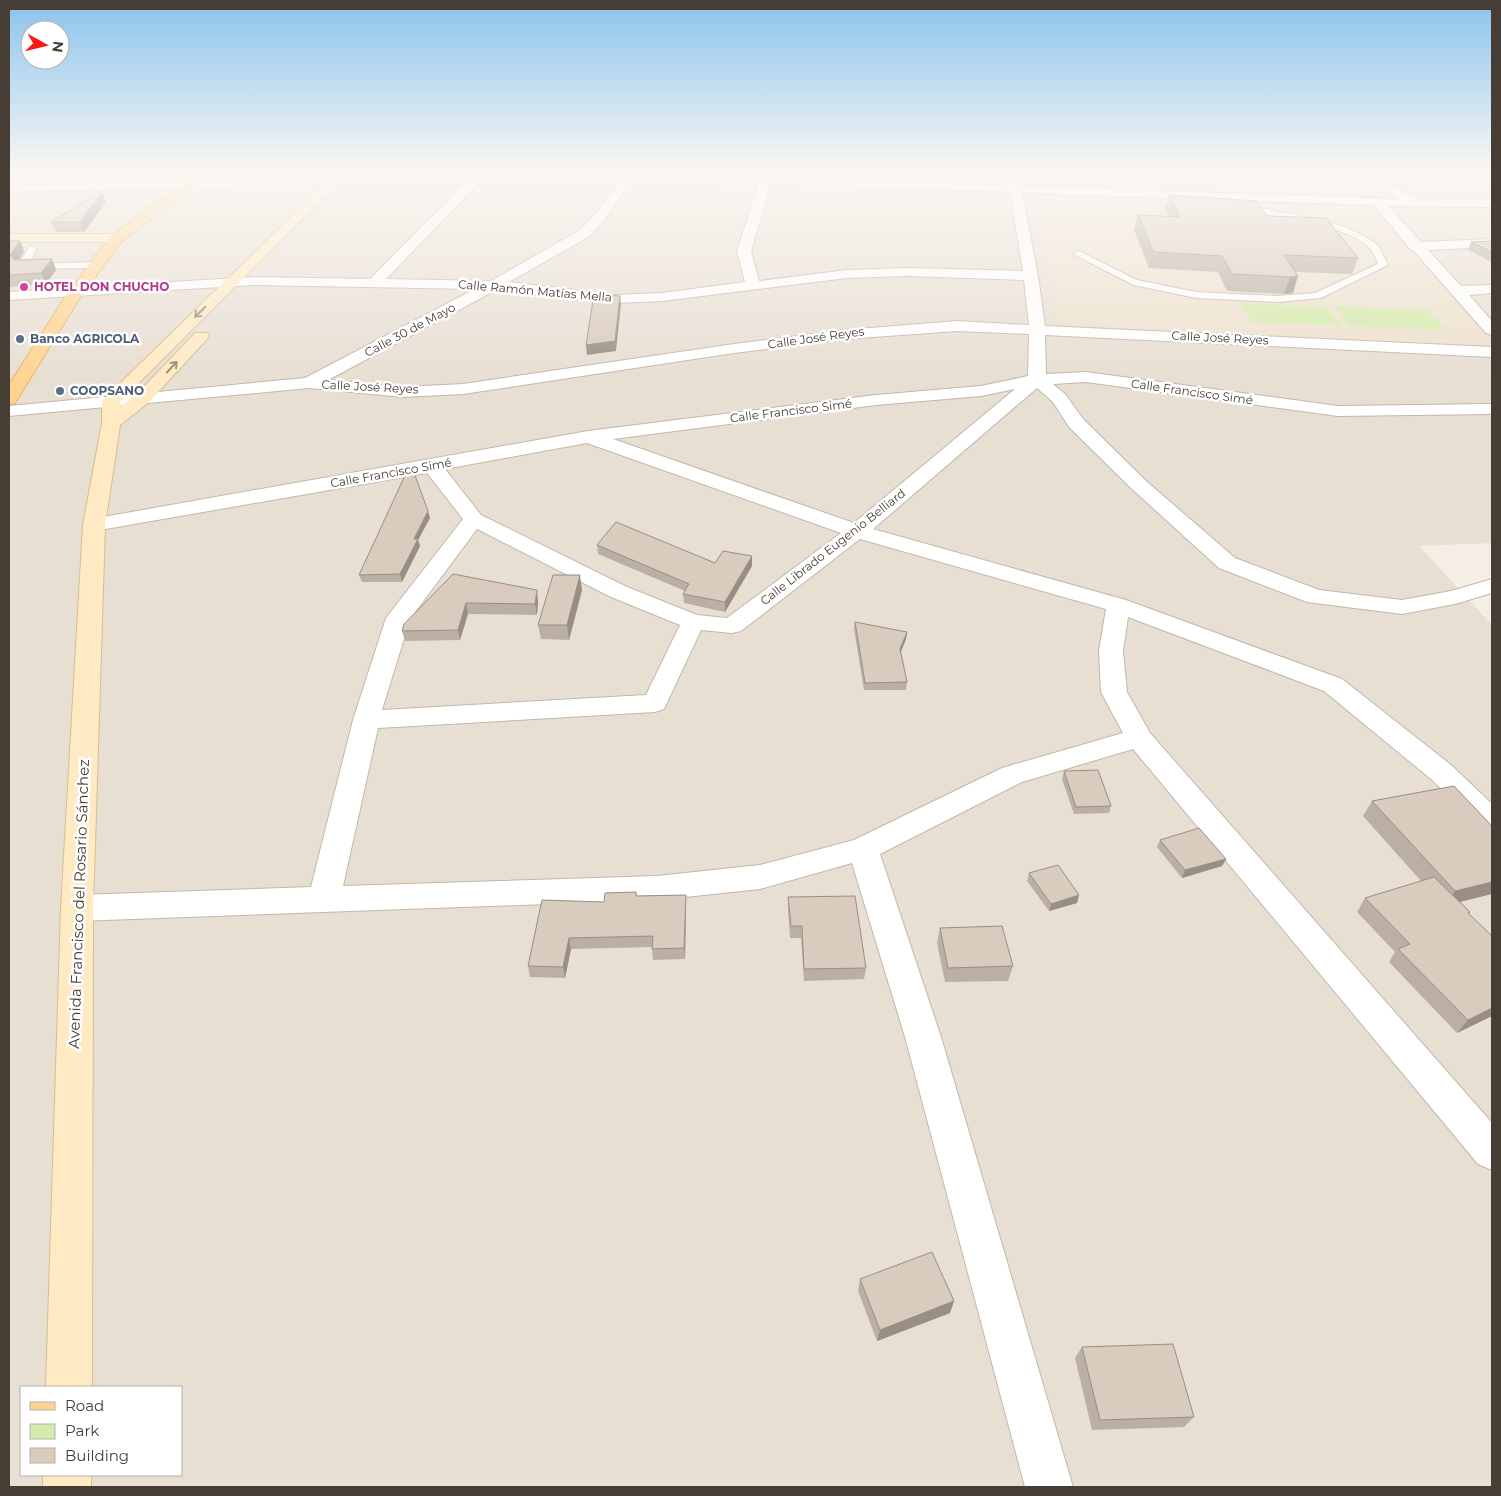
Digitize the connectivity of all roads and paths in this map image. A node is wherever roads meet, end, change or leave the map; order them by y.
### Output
1 (9, 238) edge
2 (121, 238) edge
3 (276, 238) edge
4 (292, 238) edge
5 (418, 238) edge
6 (576, 238) edge
7 (748, 238) edge
8 (1024, 238) edge
9 (1360, 238) edge
10 (1409, 238) edge
11 (1492, 243) edge
12 (113, 244) junction
13 (1416, 246) junction
14 (9, 249) edge
15 (32, 249) junction
16 (1078, 254) dead end
17 (96, 265) junction
18 (1031, 276) junction
19 (253, 281) junction
20 (230, 282) junction
21 (374, 282) junction
22 (494, 285) junction
23 (753, 285) junction
24 (1492, 289) edge
25 (78, 291) junction
26 (1456, 291) junction
27 (240, 294) dead end
28 (9, 296) edge
29 (214, 322) dead end
30 (1037, 328) junction
31 (1492, 330) edge
32 (1492, 352) edge
33 (1037, 379) junction
34 (309, 383) junction
35 (143, 398) junction
36 (9, 399) edge
37 (1492, 409) edge
38 (9, 411) edge
39 (111, 412) junction
40 (588, 437) junction
41 (432, 466) junction
42 (474, 519) junction
43 (94, 525) junction
44 (857, 531) junction
45 (1492, 586) edge
46 (1118, 605) junction
47 (693, 622) junction
48 (366, 720) junction
49 (1138, 738) junction
50 (1492, 821) edge
51 (863, 849) junction
52 (324, 899) junction
53 (77, 908) junction
54 (1492, 1151) edge
55 (69, 1386) edge
56 (1049, 1487) edge

1 - 12 main road
2 - 12 main road
3 - 20 main road
4 - 19 main road
5 - 21 street
6 - 22 street, Calle 30 de Mayo
7 - 23 street
8 - 18 street
9 - 16 lane
10 - 13 street
11 - 13 street
12 - 15 main road
12 - 17 main road
13 - 26 street
14 - 15 main road
15 - 17 lane
17 - 25 main road
18 - 23 street, Calle Ramón Matías Mella
18 - 30 street
19 - 20 street, Calle Ramón Matías Mella
19 - 21 street, Calle Ramón Matías Mella
19 - 27 main road
20 - 25 street, Calle Ramón Matías Mella
20 -> 39 main road
21 - 22 street, Calle Ramón Matías Mella
22 - 23 street, Calle Ramón Matías Mella
22 - 34 street, Calle 30 de Mayo
24 - 26 street
25 - 28 street, Calle Ramón Matías Mella
25 - 36 main road
26 - 31 street
35 -> 29 main road
30 - 32 street, Calle José Reyes
30 - 33 street
30 - 34 street, Calle José Reyes
33 - 37 street, Calle Francisco Simé
33 - 40 street, Calle Francisco Simé
33 - 44 street, Calle Librado Eugenio Belliard
33 - 45 street
34 - 35 street, Calle José Reyes
35 - 39 street, Calle José Reyes
38 - 39 street, Calle José Reyes
39 - 43 main road, Avenida Francisco del Rosario Sánchez
40 - 41 street, Calle Francisco Simé
40 - 44 street
41 - 42 street, Calle Librado Eugenio Belliard
41 - 43 street, Calle Francisco Simé
42 - 47 street, Calle Librado Eugenio Belliard
42 - 48 street
43 - 53 main road, Avenida Francisco del Rosario Sánchez
44 - 46 street
44 - 47 street, Calle Librado Eugenio Belliard
46 - 49 street
46 - 50 street
47 - 48 street
48 - 52 street
49 - 51 street
49 - 54 street
51 - 52 street
51 - 56 street
52 - 53 street
53 - 55 main road, Avenida Francisco del Rosario Sánchez

